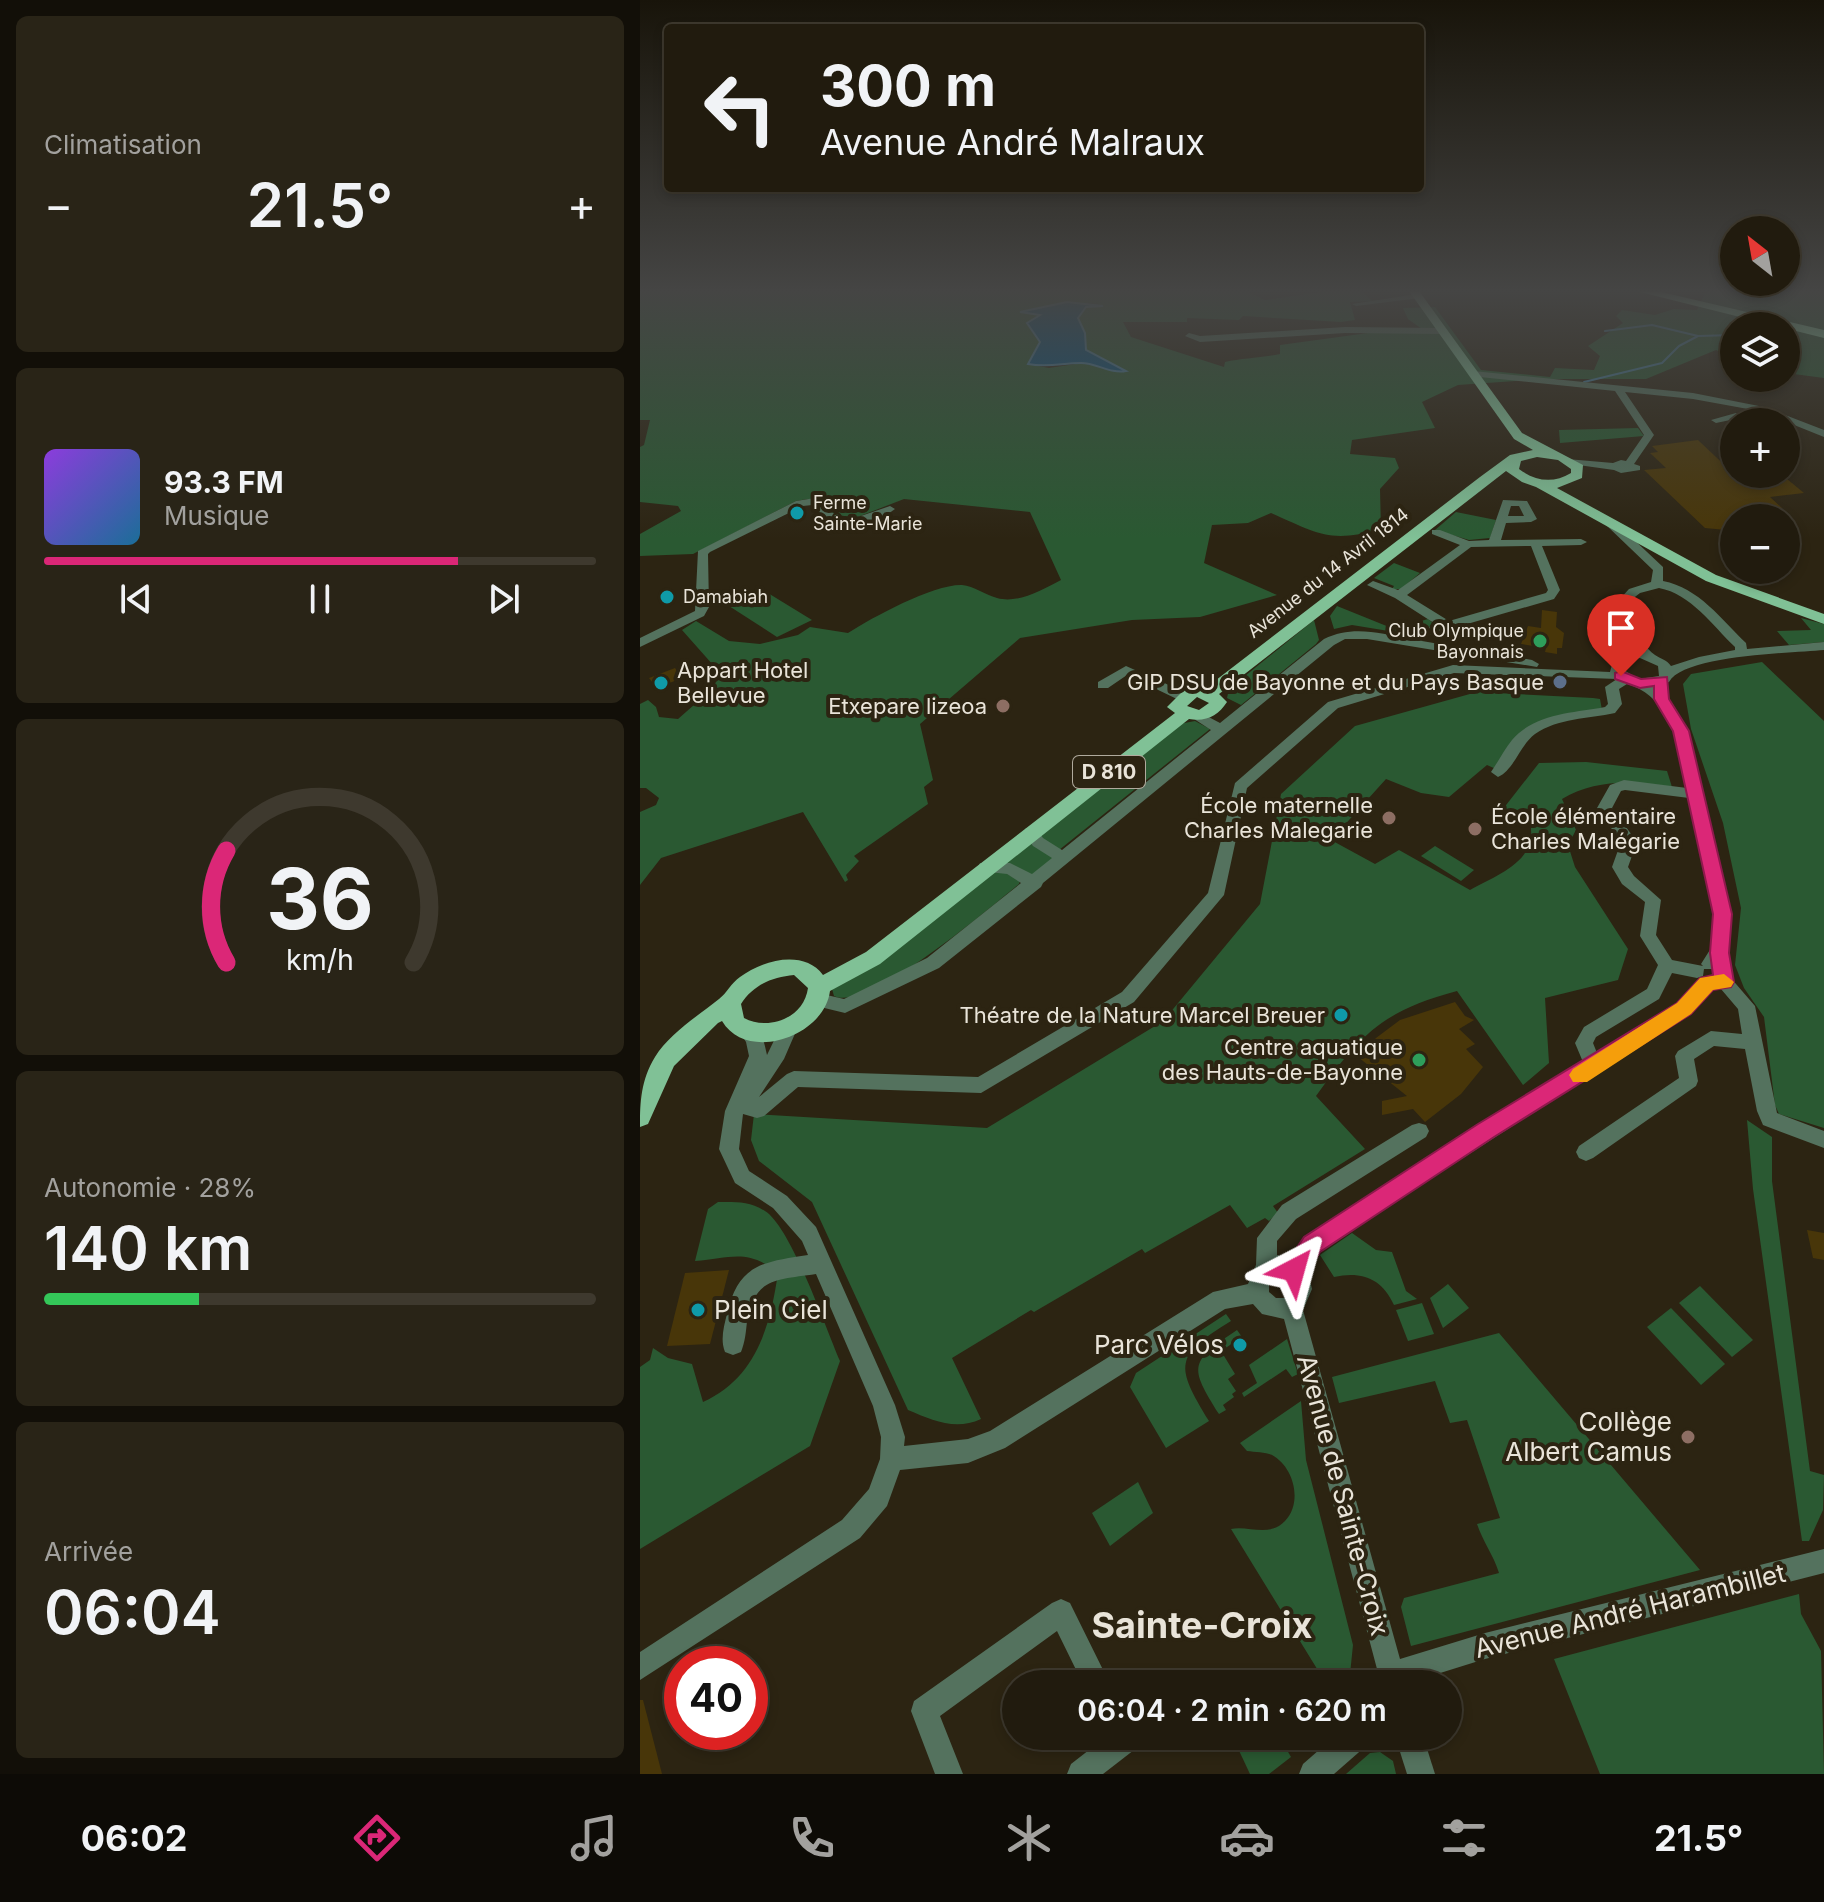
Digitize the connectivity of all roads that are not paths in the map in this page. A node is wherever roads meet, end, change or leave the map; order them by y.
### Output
1 (1473, 374) joint
2 (1618, 388) junction
3 (1756, 408) edge
4 (1720, 419) edge
5 (1716, 420) dead end
6 (1800, 425) edge
7 (1824, 434) edge
8 (1518, 436) junction
9 (1548, 453) junction
10 (1514, 459) junction
11 (1574, 471) junction
12 (1535, 482) junction
13 (1475, 488) junction
14 (890, 509) dead end
15 (1596, 512) junction
16 (1502, 520) dead end
17 (1436, 532) dead end
18 (1581, 542) dead end
19 (1535, 543) junction
20 (1468, 544) junction
21 (1494, 544) junction
22 (1657, 582) junction
23 (1373, 585) dead end
24 (1399, 595) junction
25 (1824, 619) edge
26 (1448, 626) junction
27 (1633, 638) junction
28 (640, 643) edge
29 (1412, 643) junction
30 (1824, 646) edge
31 (1741, 654) junction
32 (1654, 658) junction
33 (1688, 665) junction
34 (1623, 671) junction
35 (1665, 677) junction
36 (1103, 685) dead end
37 (1214, 698) junction
38 (1662, 699) junction
39 (1190, 709) junction
40 (1245, 711) junction
41 (1222, 730) junction
42 (1498, 772) dead end
43 (1696, 794) junction
44 (1031, 832) junction
45 (1064, 859) junction
46 (986, 867) junction
47 (1035, 883) junction
48 (908, 927) junction
49 (1667, 965) junction
50 (797, 967) junction
51 (1713, 970) junction
52 (818, 994) junction
53 (731, 1003) junction
54 (743, 1029) junction
55 (788, 1029) junction
56 (1753, 1042) junction
57 (682, 1043) junction
58 (1594, 1067) junction
59 (743, 1108) junction
60 (640, 1117) edge
61 (1419, 1131) dead end
62 (1824, 1140) edge
63 (1586, 1152) dead end
64 (821, 1263) junction
65 (1267, 1269) junction
66 (1294, 1270) junction
67 (1259, 1293) junction
68 (1291, 1306) junction
69 (733, 1344) dead end
70 (892, 1459) junction
71 (1824, 1561) edge
72 (640, 1667) edge
73 (1090, 1670) edge
74 (1389, 1670) edge
75 (1419, 1670) edge
76 (1111, 1750) edge
77 (1340, 1750) edge
78 (1413, 1750) edge
79 (949, 1774) edge
80 (1081, 1774) edge
81 (1313, 1774) edge
82 (1421, 1774) edge

1 - 2 street
1 - 8 main road
2 - 3 street
2 - 11 street
4 - 5 street
6 - 7 street
8 - 9 main road
8 - 10 main road
9 - 10 main road
9 - 11 main road
10 - 12 main road
10 - 13 main road, Avenue du 14 Avril 1814
11 - 12 main road
11 - 15 main road
12 - 13 main road
12 - 15 main road
13 - 37 main road, Avenue du 14 Avril 1814
14 - 28 street
15 - 22 street
15 - 25 main road
16 - 21 street
17 - 20 street
18 - 19 street
19 - 21 street
19 - 26 street
20 - 21 street
20 - 24 street
22 - 27 street
22 - 31 street
23 - 24 street
24 - 26 street
26 - 29 street
27 - 32 street
27 - 34 street
29 - 34 street
29 - 40 street
30 - 31 street
31 - 33 street
32 - 33 street
32 - 34 street
32 - 35 street
33 - 35 street
34 - 35 street
34 - 38 street
34 - 42 street
34 - 59 street
35 - 38 street
36 - 39 street
37 - 39 main road, Avenue du 14 Avril 1814
37 - 39 main road
37 - 40 street
38 - 43 street
39 - 41 street
39 - 44 main road, Avenue du 14 Avril 1814 / D 810
40 - 41 street
41 - 45 street
43 - 49 street
43 - 51 street
44 - 45 street
44 - 46 main road, Avenue du 14 Avril 1814 / D 810
45 - 47 street
46 - 47 street
46 - 48 main road, Avenue du 14 Avril 1814 / D 810
47 - 52 street
48 - 50 main road, Avenue du 14 Avril 1814 / D 810
48 - 52 main road, Avenue du 14 Avril 1814 / D 810
49 - 51 street
49 - 58 street
50 - 52 main road
50 - 53 main road
51 - 56 street
51 - 58 street
52 - 55 main road
53 - 54 main road
53 - 57 main road
54 - 55 main road
54 - 57 main road
54 - 59 street
55 - 59 street
56 - 62 street
56 - 63 street
57 - 60 main road
58 - 66 street
59 - 64 street
61 - 65 street
64 - 69 street
64 - 70 street
65 - 66 street
65 - 67 street
66 - 68 street
67 - 68 street
67 - 70 street
68 - 74 street, Avenue de Sainte-Croix
70 - 72 street
71 - 75 street, Avenue André Harambillet
73 - 79 street
76 - 80 street
77 - 81 street
78 - 82 street

